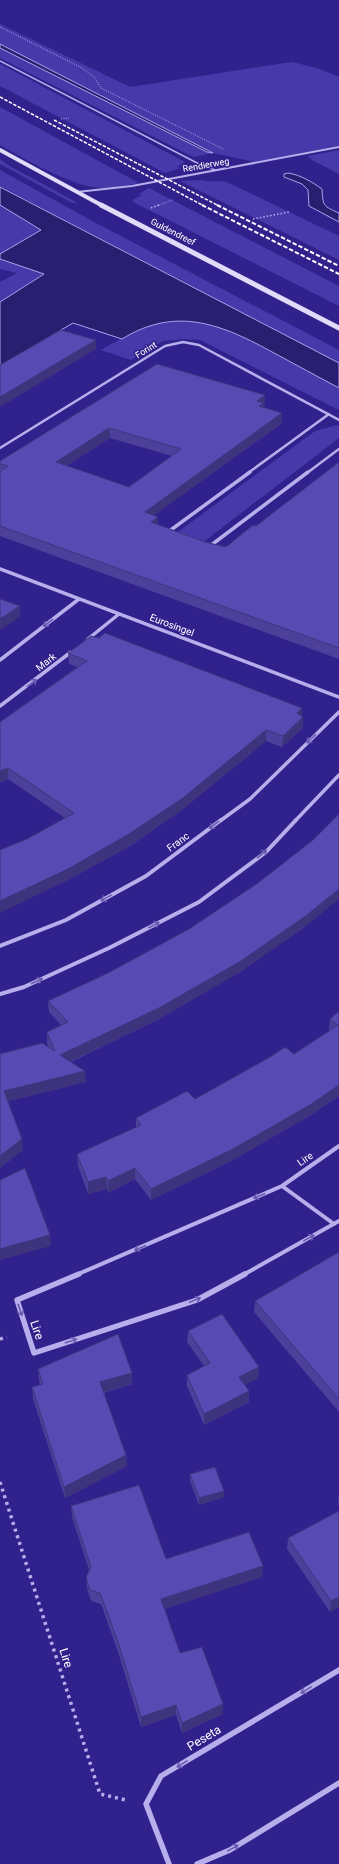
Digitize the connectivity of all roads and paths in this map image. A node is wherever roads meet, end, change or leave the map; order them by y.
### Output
1 (0, 27) edge
2 (0, 61) edge
3 (339, 147) edge
4 (0, 150) edge
5 (252, 164) junction
6 (215, 170) junction
7 (76, 192) junction
8 (172, 200) dead end
9 (146, 209) dead end
10 (289, 212) dead end
11 (253, 219) dead end
12 (339, 328) edge
13 (329, 414) junction
14 (339, 420) edge
15 (0, 448) edge
16 (339, 449) edge
17 (164, 534) edge
18 (206, 549) edge
19 (0, 569) edge
20 (79, 599) junction
21 (119, 614) junction
22 (84, 642) edge
23 (72, 651) edge
24 (0, 660) edge
25 (339, 697) edge
26 (0, 706) edge
27 (339, 712) edge
28 (339, 775) edge
29 (0, 946) edge
30 (0, 994) edge
31 (339, 1146) edge
32 (282, 1186) junction
33 (339, 1221) edge
34 (334, 1224) junction
35 (0, 1482) edge
36 (339, 1670) edge
37 (339, 1784) edge
38 (146, 1804) junction
39 (169, 1864) edge
40 (197, 1864) edge

1 - 5 path
2 - 6 lane
3 - 5 street, Rendierweg
4 - 7 street, Guldendreef
5 - 6 street, Rendierweg
6 - 7 street, Rendierweg
7 - 12 street, Guldendreef
8 - 9 path
10 - 11 path
13 - 14 street, Forint
13 - 15 street, Forint
13 - 17 street
16 - 18 street
19 - 20 street, Eurosingel
20 - 21 street, Eurosingel
20 -> 24 street
21 - 22 street
21 - 25 street, Eurosingel
26 -> 23 street, Mark
27 -> 29 street, Franc
30 -> 28 street
31 - 32 street, Lire
32 - 34 street
32 -> 34 street, Lire
33 - 34 street, Lire
35 - 38 path, Lire
36 -> 38 street, Peseta
40 -> 37 street
38 - 39 street

